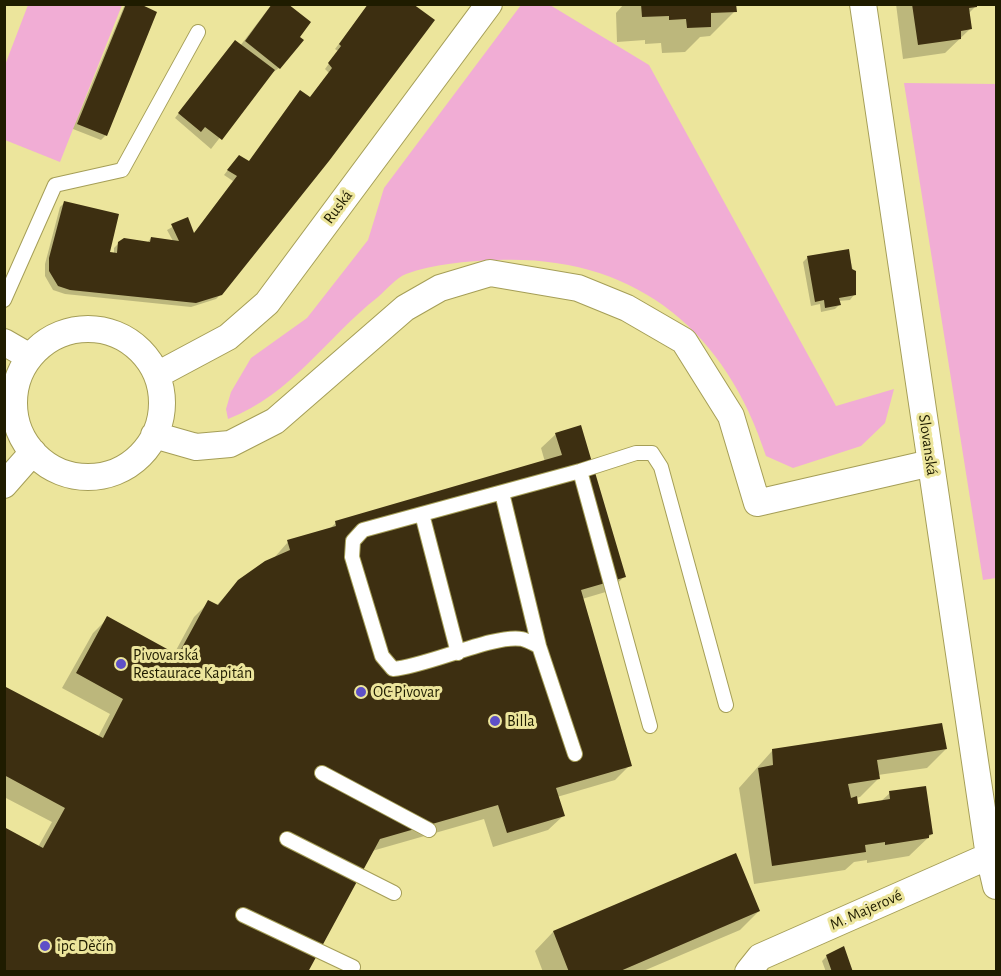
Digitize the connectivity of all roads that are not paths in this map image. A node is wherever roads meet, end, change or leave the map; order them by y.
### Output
1 (489, 4) edge
2 (863, 4) edge
3 (198, 32) dead end
4 (4, 300) edge
5 (4, 342) edge
6 (30, 357) junction
7 (157, 375) junction
8 (154, 435) junction
9 (33, 452) junction
10 (931, 463) junction
11 (580, 471) junction
12 (4, 485) edge
13 (502, 493) junction
14 (422, 514) junction
15 (539, 646) junction
16 (458, 653) junction
17 (726, 705) dead end
18 (650, 726) dead end
19 (575, 754) dead end
20 (322, 772) dead end
21 (429, 830) dead end
22 (287, 839) dead end
23 (989, 856) junction
24 (996, 886) edge
25 (394, 893) dead end
26 (243, 915) dead end
27 (353, 968) dead end
28 (748, 972) edge

1 - 7 street, Ruská
2 - 10 street, Slovanská
3 - 4 lane
5 - 6 street
6 - 7 street
6 - 9 street
7 - 8 street
8 - 9 street
8 - 10 street
9 - 12 street
10 - 23 street, Slovanská
11 - 13 lane
11 - 17 lane
11 - 18 lane
13 - 14 lane
13 - 15 lane
14 - 16 lane
14 - 16 lane
15 - 16 lane
15 - 19 lane
20 - 21 lane
22 - 25 lane
23 - 24 street, Slovanská
23 - 28 street, M. Majerové
26 - 27 lane

